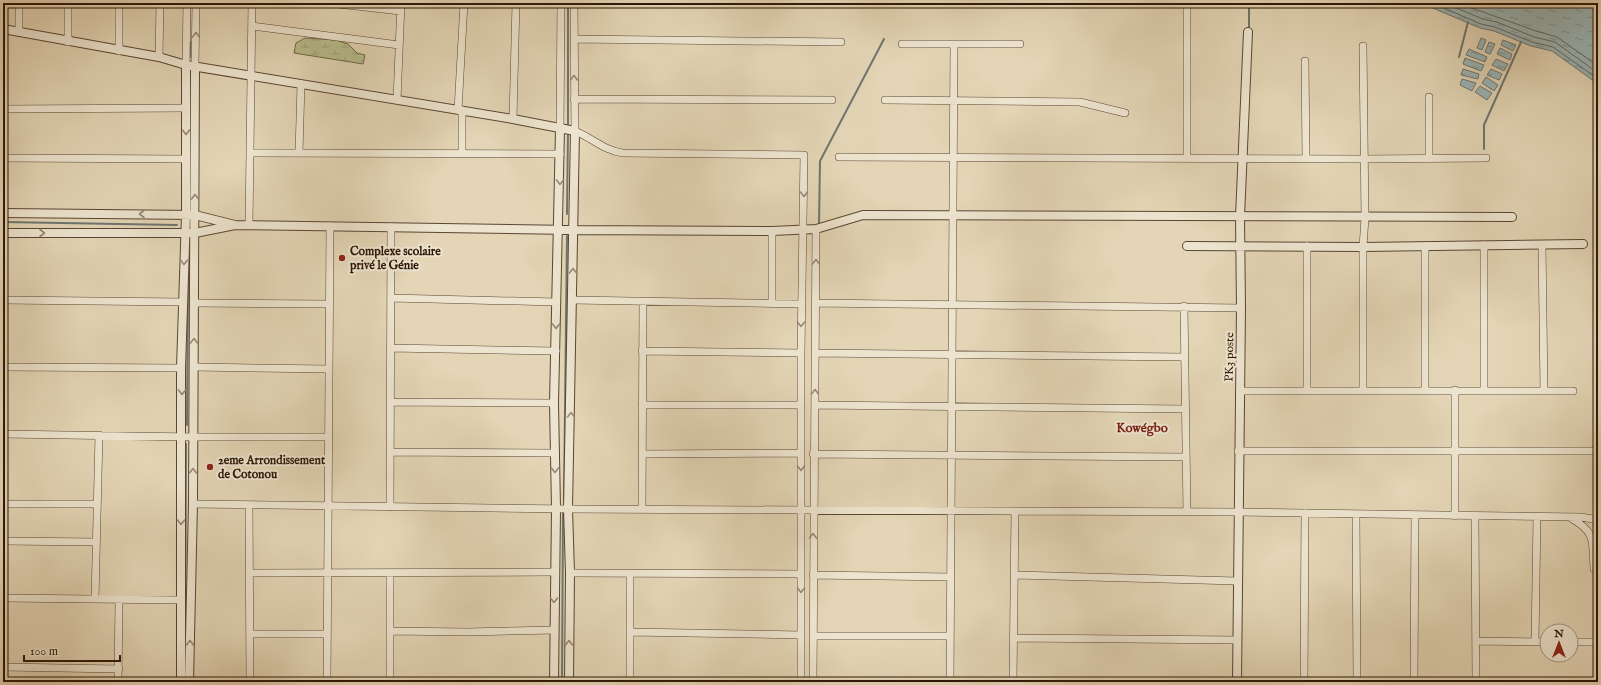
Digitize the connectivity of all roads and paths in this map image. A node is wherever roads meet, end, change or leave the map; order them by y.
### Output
1 (19, 3) edge
2 (68, 3) edge
3 (119, 3) edge
4 (160, 3) edge
5 (187, 3) edge
6 (196, 3) edge
7 (252, 3) edge
8 (329, 3) edge
9 (401, 3) edge
10 (464, 3) edge
11 (516, 3) edge
12 (560, 3) edge
13 (574, 3) edge
14 (1187, 3) edge
15 (401, 11) junction
16 (252, 26) junction
17 (3, 29) edge
18 (19, 32) junction
19 (1248, 32) dead end
20 (574, 39) junction
21 (68, 42) junction
22 (841, 42) dead end
23 (902, 44) dead end
24 (954, 44) junction
25 (1020, 44) dead end
26 (399, 45) junction
27 (1364, 46) dead end
28 (119, 51) junction
29 (159, 57) junction
30 (1305, 61) dead end
31 (186, 65) junction
32 (195, 66) junction
33 (252, 76) junction
34 (301, 84) junction
35 (1429, 97) dead end
36 (574, 99) junction
37 (396, 100) junction
38 (832, 100) dead end
39 (885, 100) dead end
40 (953, 101) junction
41 (186, 108) junction
42 (3, 109) edge
43 (460, 110) junction
44 (1125, 113) dead end
45 (513, 119) junction
46 (560, 129) junction
47 (575, 131) junction
48 (250, 153) junction
49 (299, 153) junction
50 (462, 154) junction
51 (560, 154) junction
52 (839, 157) dead end
53 (953, 157) junction
54 (1187, 157) junction
55 (3, 158) edge
56 (1242, 158) junction
57 (1306, 158) junction
58 (1429, 158) junction
59 (1486, 158) dead end
60 (186, 159) junction
61 (1363, 159) junction
62 (3, 213) edge
63 (186, 215) junction
64 (195, 215) junction
65 (953, 216) junction
66 (1240, 217) junction
67 (1512, 217) dead end
68 (1365, 218) junction
69 (235, 225) junction
70 (249, 225) junction
71 (330, 226) junction
72 (391, 227) junction
73 (816, 229) junction
74 (559, 230) junction
75 (572, 230) junction
76 (804, 230) junction
77 (772, 231) junction
78 (3, 233) edge
79 (185, 233) junction
80 (195, 233) junction
81 (1583, 244) dead end
82 (1484, 245) junction
83 (1542, 245) junction
84 (1187, 246) dead end
85 (1307, 246) junction
86 (1425, 246) junction
87 (1240, 247) junction
88 (1362, 248) junction
89 (391, 298) junction
90 (3, 300) edge
91 (573, 300) junction
92 (183, 302) junction
93 (556, 302) junction
94 (643, 302) junction
95 (195, 303) junction
96 (815, 303) junction
97 (329, 304) junction
98 (772, 304) junction
99 (802, 304) junction
100 (952, 305) junction
101 (1184, 306) junction
102 (1241, 308) junction
103 (390, 348) junction
104 (556, 351) junction
105 (642, 351) junction
106 (801, 352) junction
107 (815, 353) junction
108 (952, 356) junction
109 (1185, 357) junction
110 (3, 367) edge
111 (194, 367) junction
112 (182, 368) junction
113 (329, 369) junction
114 (1307, 390) junction
115 (1363, 390) junction
116 (1425, 390) junction
117 (1455, 390) junction
118 (1484, 390) junction
119 (1240, 391) junction
120 (1544, 391) junction
121 (1573, 391) dead end
122 (390, 402) junction
123 (554, 403) junction
124 (642, 405) junction
125 (801, 405) junction
126 (815, 405) junction
127 (952, 407) junction
128 (1185, 409) junction
129 (3, 434) edge
130 (99, 435) junction
131 (182, 437) junction
132 (193, 437) junction
133 (328, 437) junction
134 (1238, 451) junction
135 (1455, 451) junction
136 (1591, 451) dead end
137 (390, 452) junction
138 (554, 453) junction
139 (801, 453) junction
140 (642, 454) junction
141 (813, 454) junction
142 (951, 455) junction
143 (1186, 457) junction
144 (3, 504) edge
145 (97, 504) junction
146 (193, 504) junction
147 (249, 505) junction
148 (328, 506) junction
149 (390, 507) junction
150 (556, 509) junction
151 (568, 509) junction
152 (642, 509) junction
153 (802, 509) junction
154 (814, 510) junction
155 (951, 511) junction
156 (1015, 511) junction
157 (1186, 512) junction
158 (1238, 512) junction
159 (1304, 513) junction
160 (1356, 514) junction
161 (1415, 515) junction
162 (1455, 516) junction
163 (1475, 516) junction
164 (1537, 517) junction
165 (1569, 517) junction
166 (1598, 520) edge
167 (3, 541) edge
168 (96, 542) junction
169 (1594, 569) dead end
170 (555, 572) junction
171 (249, 573) junction
172 (327, 573) junction
173 (390, 573) junction
174 (570, 573) junction
175 (630, 574) junction
176 (801, 574) junction
177 (813, 575) junction
178 (1014, 575) junction
179 (951, 576) junction
180 (1237, 581) junction
181 (3, 598) edge
182 (95, 600) junction
183 (119, 600) junction
184 (180, 600) junction
185 (800, 626) junction
186 (814, 626) junction
187 (554, 630) junction
188 (390, 631) junction
189 (630, 632) junction
190 (251, 634) junction
191 (327, 634) junction
192 (801, 635) junction
193 (813, 636) junction
194 (950, 636) junction
195 (1014, 638) junction
196 (1237, 640) junction
197 (1477, 641) junction
198 (1535, 642) junction
199 (1539, 642) edge
200 (1579, 642) edge
201 (1598, 642) edge
202 (3, 667) edge
203 (118, 669) junction
204 (118, 682) edge
205 (181, 682) edge
206 (189, 682) edge
207 (250, 682) edge
208 (327, 682) edge
209 (390, 682) edge
210 (554, 682) edge
211 (568, 682) edge
212 (630, 682) edge
213 (801, 682) edge
214 (813, 682) edge
215 (950, 682) edge
216 (1013, 682) edge
217 (1237, 682) edge
218 (1304, 682) edge
219 (1357, 682) edge
220 (1414, 682) edge
221 (1476, 682) edge

1 - 18 street
2 - 21 street
3 - 28 street
4 - 29 street
5 - 31 street
32 -> 6 street
7 - 16 street
8 - 15 street
9 - 15 street
10 - 43 street
11 - 45 street
12 - 46 street
13 - 20 street
14 - 54 street
15 - 26 street
16 - 26 street
16 - 33 street
17 - 18 street
18 - 21 street
19 - 56 street, PK3 poste
20 - 22 street
36 -> 20 street
21 - 28 street
23 - 24 street
24 - 25 street
24 - 40 street
26 - 37 street
27 - 61 street
28 - 29 street
29 - 31 street
30 - 57 street
31 - 32 street
31 - 41 street
32 - 33 street
64 -> 32 street
33 - 34 street
33 - 48 street
34 - 37 street
34 - 49 street
35 - 58 street
36 - 38 street
36 - 47 street
37 - 43 street
39 - 40 street
40 - 44 street
40 - 53 street
41 - 42 street
41 -> 60 street
43 - 45 street
43 - 50 street
45 - 46 street
46 - 47 street
46 - 51 street
47 - 75 street
47 -> 76 street
48 - 49 street
48 - 70 street
49 - 50 street
50 - 51 street
51 -> 74 street
52 - 53 street
53 - 54 street
53 - 65 street
54 - 56 street
55 - 60 street
56 - 57 street
56 - 66 street, PK3 poste
57 - 61 street
58 - 59 street
58 - 61 street
60 - 63 street
61 - 68 street
63 -> 62 street
63 - 64 street
63 - 79 street
64 - 69 street
64 - 80 street
65 - 66 street
65 - 73 street
65 - 100 street
66 - 68 street
66 - 87 street, PK3 poste
67 - 68 street
68 - 88 street
69 - 70 street
69 - 80 street
70 - 71 street
71 - 72 street
71 - 97 street
72 - 74 street
72 - 89 street
73 - 76 street
96 -> 73 street
74 - 75 street
74 - 93 street
75 - 77 street
91 -> 75 street
76 - 77 street
76 - 99 street
77 - 98 street
78 -> 79 street
79 - 80 street
79 -> 92 street
80 - 95 street
81 - 83 street
82 - 83 street
82 - 86 street
82 - 118 street
83 - 120 street
84 - 87 street
85 - 87 street
85 - 88 street
85 - 114 street
86 - 88 street
86 - 116 street
87 - 102 street, PK3 poste
88 - 115 street
89 - 93 street
89 - 103 street
90 - 92 street
91 - 94 street
151 -> 91 street
92 - 112 street
93 -> 104 street
94 - 98 street
94 - 105 street
95 - 97 street
111 -> 95 street
96 - 100 street
96 - 107 street
97 - 113 street
98 - 99 street
99 -> 106 street
100 - 101 street
100 - 108 street
101 - 102 street
101 - 109 street
102 - 119 street, PK3 poste
103 - 104 street
103 - 122 street
104 - 123 street
105 - 106 street
105 - 124 street
106 - 125 street
107 - 108 street
126 -> 107 street
108 - 109 street
108 - 127 street
109 - 128 street
110 - 112 street
111 - 113 street
111 - 132 street
112 -> 131 street
113 - 133 street
114 - 115 street
114 - 119 street
115 - 116 street
116 - 117 street
117 - 118 street
117 - 135 street
118 - 120 street
119 - 134 street, PK3 poste
120 - 121 street
122 - 123 street
122 - 137 street
123 - 138 street
124 - 125 street
124 - 140 street
125 - 139 street
126 - 127 street
126 - 141 street
127 - 128 street
127 - 142 street
128 - 143 street
129 - 130 street
130 - 131 street
130 - 145 street
131 - 132 street
131 -> 184 street
132 - 133 street
146 -> 132 street
133 - 148 street
134 - 135 street
134 - 158 street, PK3 poste
135 - 136 street
135 - 162 street
137 - 138 street
137 - 149 street
138 -> 150 street
139 - 140 street
139 -> 153 street
140 - 152 street
141 - 142 street
141 - 154 street
142 - 143 street
142 - 155 street
143 - 157 street
144 - 145 street
145 - 168 street
146 - 147 street
206 -> 146 street
147 - 148 street
147 - 171 street
148 - 149 street
148 - 172 street
149 - 150 street
150 - 151 street
150 - 170 street
151 - 152 street
151 - 174 street
152 - 153 street
153 - 154 street
153 - 176 street
154 - 155 street
177 -> 154 street
155 - 156 street
155 - 179 street
156 - 157 street
156 - 178 street
157 - 158 street
158 - 159 street
158 - 180 street, PK3 poste
159 - 160 street
159 - 218 street
160 - 161 street
160 - 219 street
161 - 162 street
161 - 220 street
162 - 163 street
163 - 164 street
163 - 197 street
164 - 165 street
164 - 198 street
165 - 166 street
165 - 169 street
167 - 168 street
168 - 182 street
170 - 173 street
170 -> 187 street
171 - 172 street
171 - 190 street
172 - 173 street
172 - 191 street
173 - 188 street
174 - 175 street
211 -> 174 street
175 - 176 street
175 - 189 street
176 -> 185 street
177 - 179 street
177 - 186 street
178 - 180 street
178 - 195 street
179 - 194 street
180 - 196 street, PK3 poste
181 - 182 street
182 - 183 street
183 - 184 street
183 - 203 street
184 - 205 street
185 - 186 street
185 - 192 street
186 - 193 street
187 - 188 street
187 - 210 street
188 - 209 street
189 - 192 street
189 - 212 street
190 - 191 street
190 - 207 street
191 - 208 street
192 - 213 street
193 - 194 street
193 - 214 street
194 - 215 street
195 - 196 street
195 - 216 street
196 - 217 street, PK3 poste
197 - 198 street
197 - 221 street
198 - 199 street
200 - 201 street
202 - 203 street
203 - 204 street

